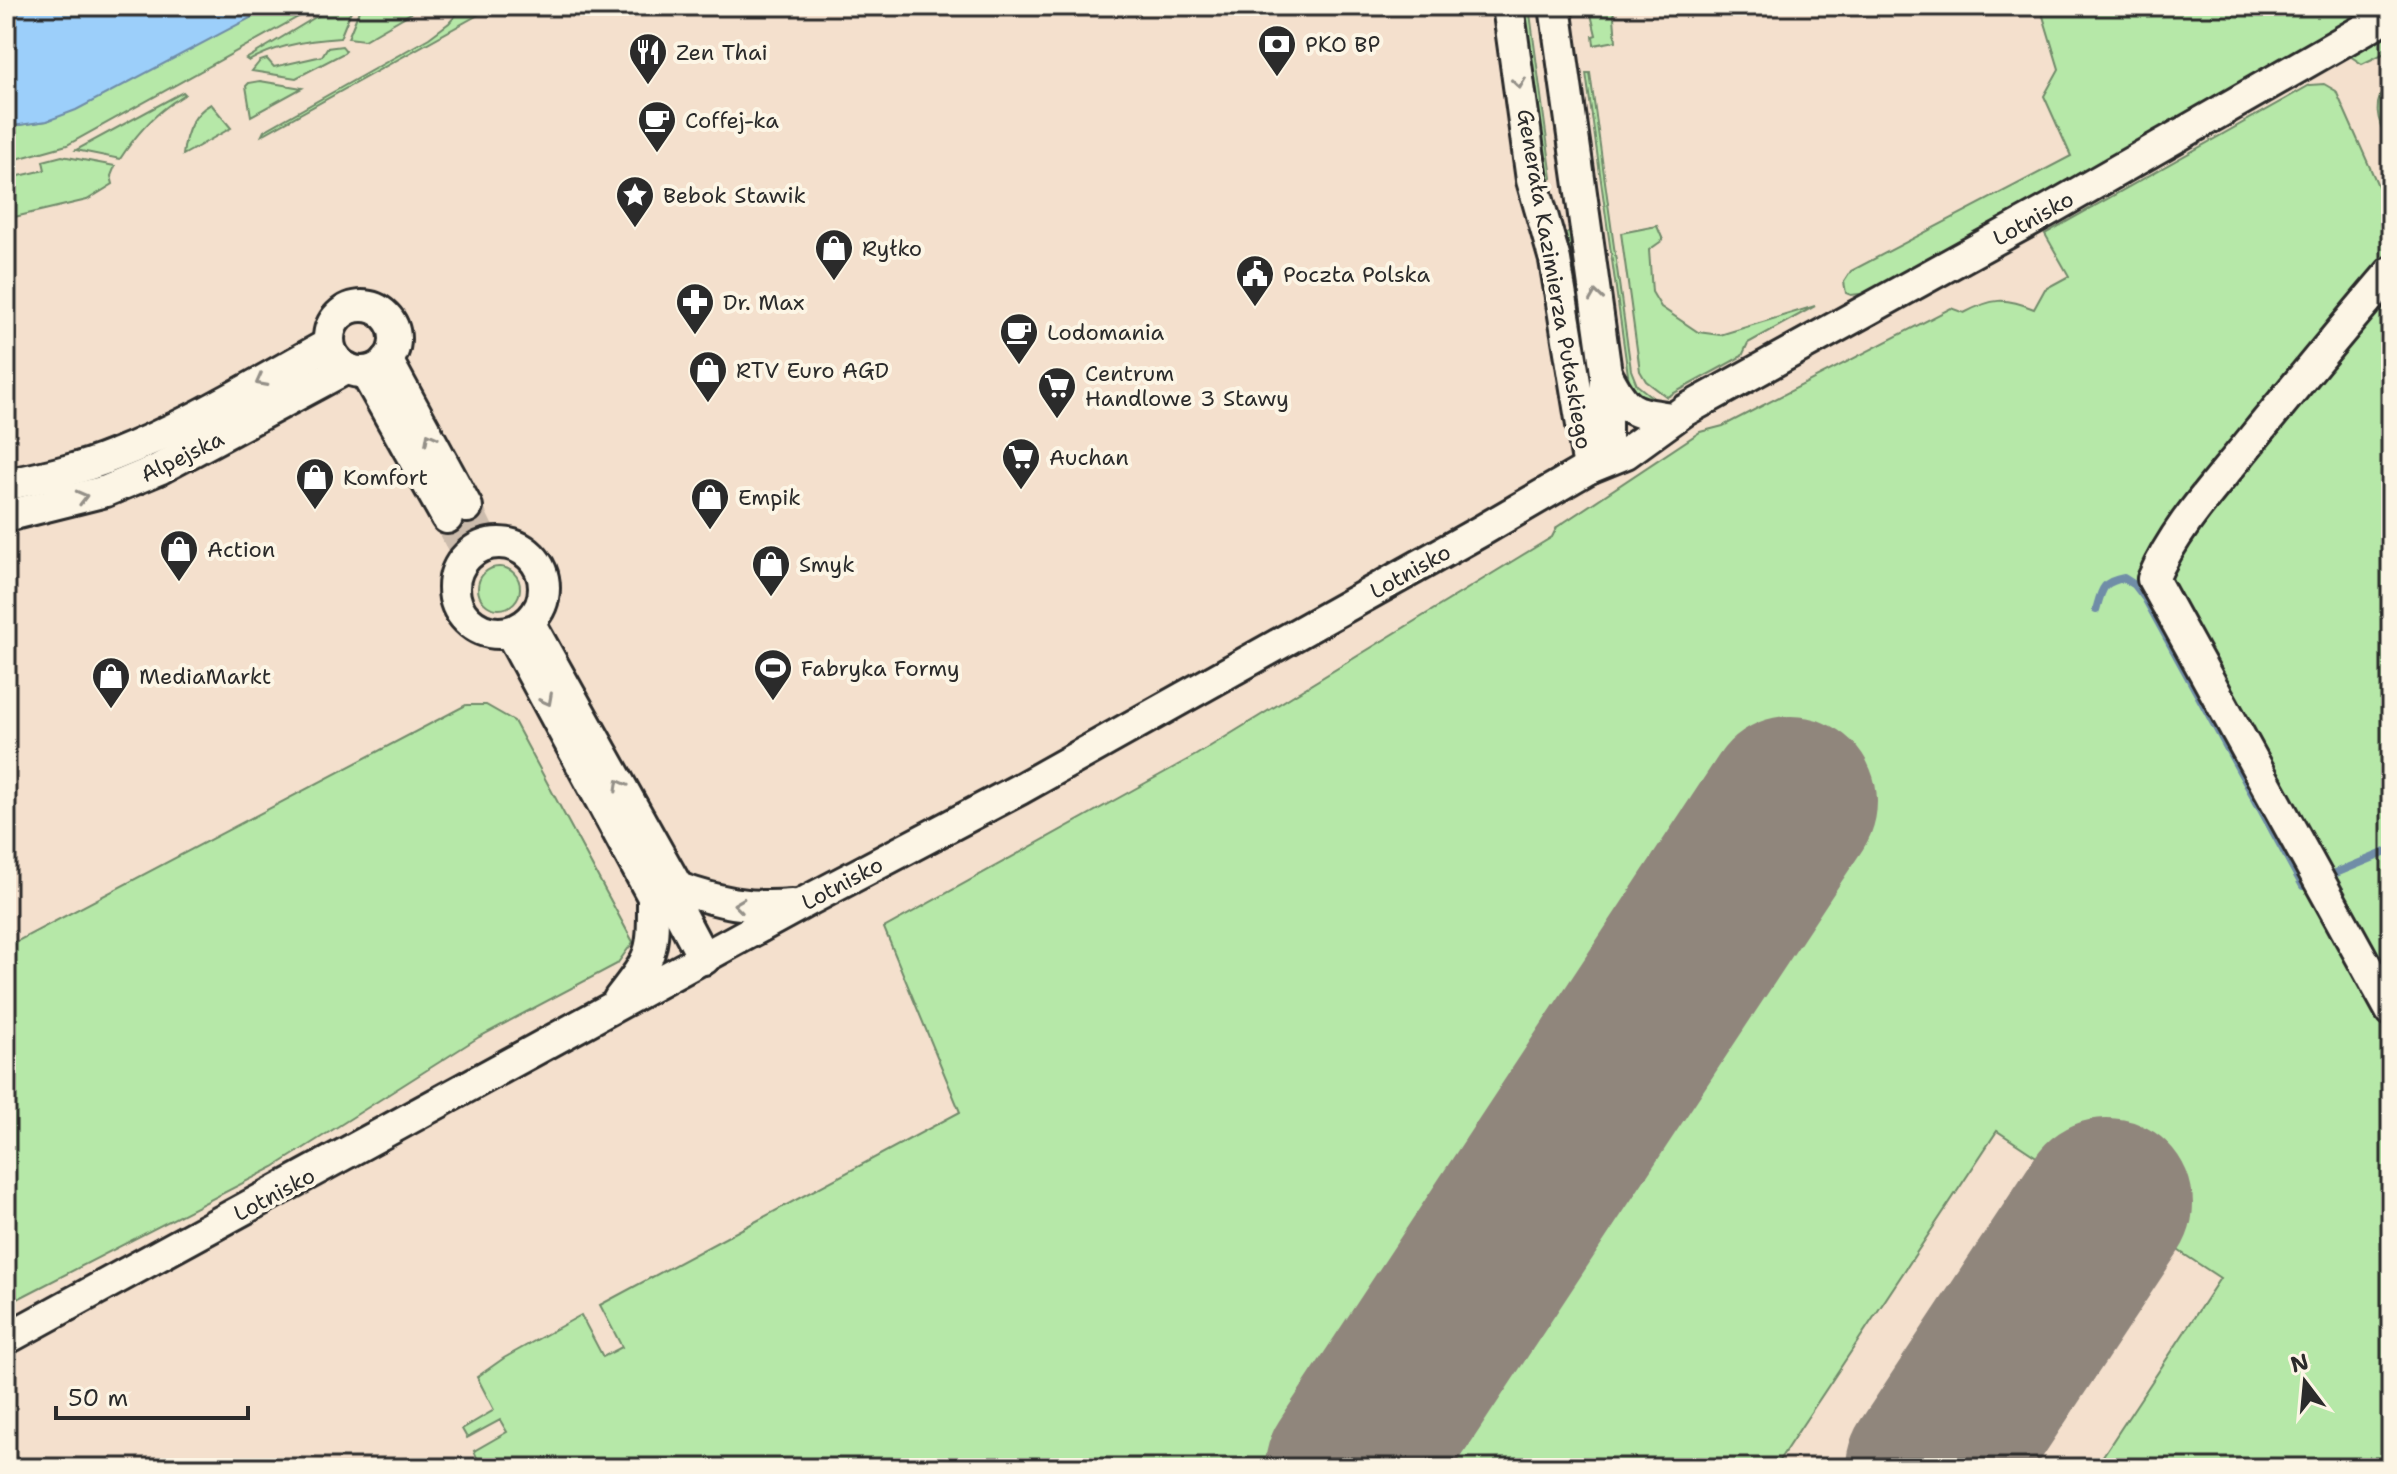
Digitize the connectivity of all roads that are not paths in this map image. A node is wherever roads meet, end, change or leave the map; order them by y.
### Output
1 (1508, 6) edge
2 (1555, 6) edge
3 (2391, 14) edge
4 (2391, 272) edge
5 (357, 361) junction
6 (1606, 373) junction
7 (1672, 418) junction
8 (1589, 468) junction
9 (6, 485) edge
10 (457, 512) tunnel mouth
11 (6, 516) edge
12 (520, 627) junction
13 (670, 898) junction
14 (802, 904) junction
15 (704, 959) junction
16 (610, 1011) junction
17 (2391, 1011) edge
18 (6, 1339) edge

1 -> 8 street, Generała Kazimierza Pułaskiego
6 -> 2 street, Generała Kazimierza Pułaskiego
3 - 7 street, Lotnisko
4 - 17 street
5 -> 9 street, Alpejska
5 - 10 street
11 -> 5 street, Alpejska
6 - 7 street
6 - 8 street, Generała Kazimierza Pułaskiego
7 - 8 street, Lotnisko
8 - 14 street, Lotnisko
12 - 12 street
12 - 13 street
14 -> 13 street
13 - 15 street
13 - 16 street
14 - 15 street, Lotnisko
15 - 16 street, Lotnisko
16 - 18 street, Lotnisko

